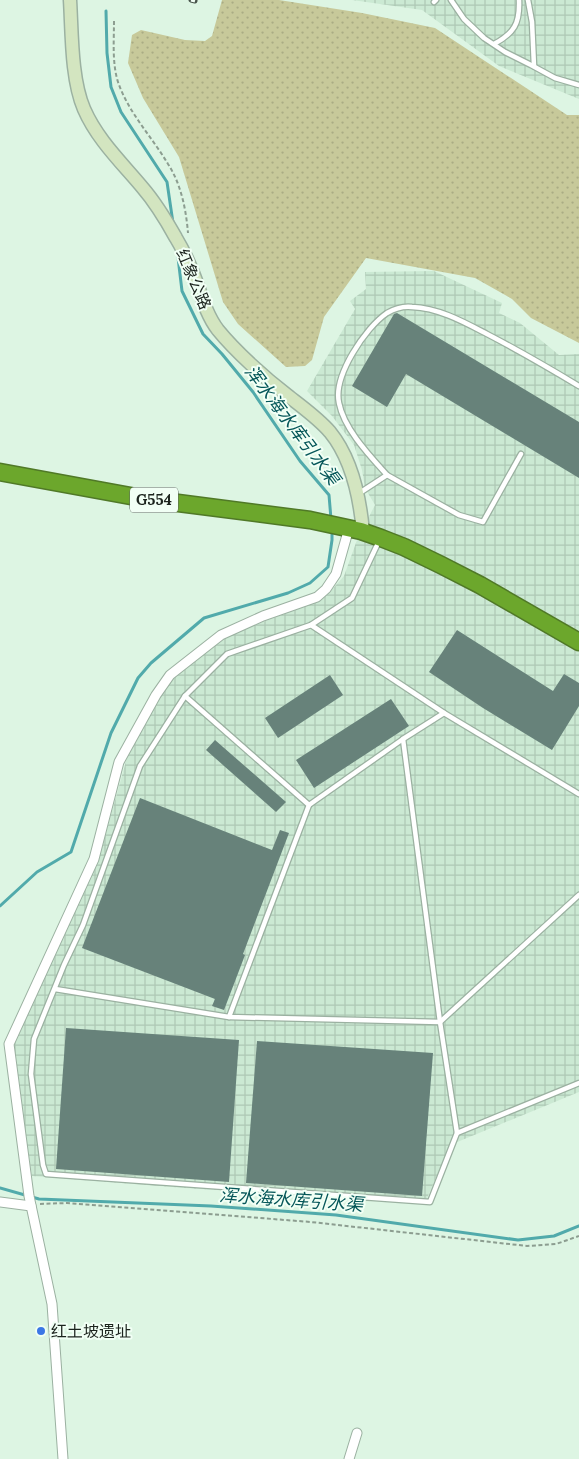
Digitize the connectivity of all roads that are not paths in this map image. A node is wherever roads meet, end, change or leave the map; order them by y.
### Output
1 (70, 0) edge
2 (451, 0) edge
3 (519, 0) edge
4 (528, 0) edge
5 (494, 44) junction
6 (534, 66) junction
7 (579, 85) edge
8 (579, 386) edge
9 (521, 454) dead end
10 (0, 472) edge
11 (387, 475) junction
12 (357, 494) junction
13 (351, 529) junction
14 (380, 537) junction
15 (311, 625) junction
16 (579, 642) edge
17 (185, 696) junction
18 (444, 714) junction
19 (403, 739) junction
20 (579, 794) edge
21 (308, 805) junction
22 (579, 895) edge
23 (55, 989) junction
24 (229, 1017) junction
25 (440, 1022) junction
26 (579, 1083) edge
27 (457, 1133) junction
28 (0, 1202) edge
29 (31, 1206) junction
30 (357, 1433) dead end
31 (63, 1459) edge
32 (349, 1459) edge

1 - 12 main road, 红象公路
2 - 5 lane
3 - 5 lane
4 - 6 lane
5 - 6 lane
6 - 7 lane
8 - 11 lane
9 - 11 lane
10 - 13 highway, G554
11 - 12 lane
12 - 13 main road, 红象公路
13 - 14 highway, G554
13 - 29 street
14 - 15 lane
14 - 16 highway, G554
15 - 17 lane
15 - 18 lane
17 - 21 lane
17 - 23 lane
18 - 19 lane
18 - 20 lane
19 - 21 lane
19 - 25 lane
21 - 24 lane
22 - 25 lane
23 - 24 lane
23 - 27 lane
24 - 25 lane
25 - 27 lane
26 - 27 lane
28 - 29 street
29 - 31 street
30 - 32 street

